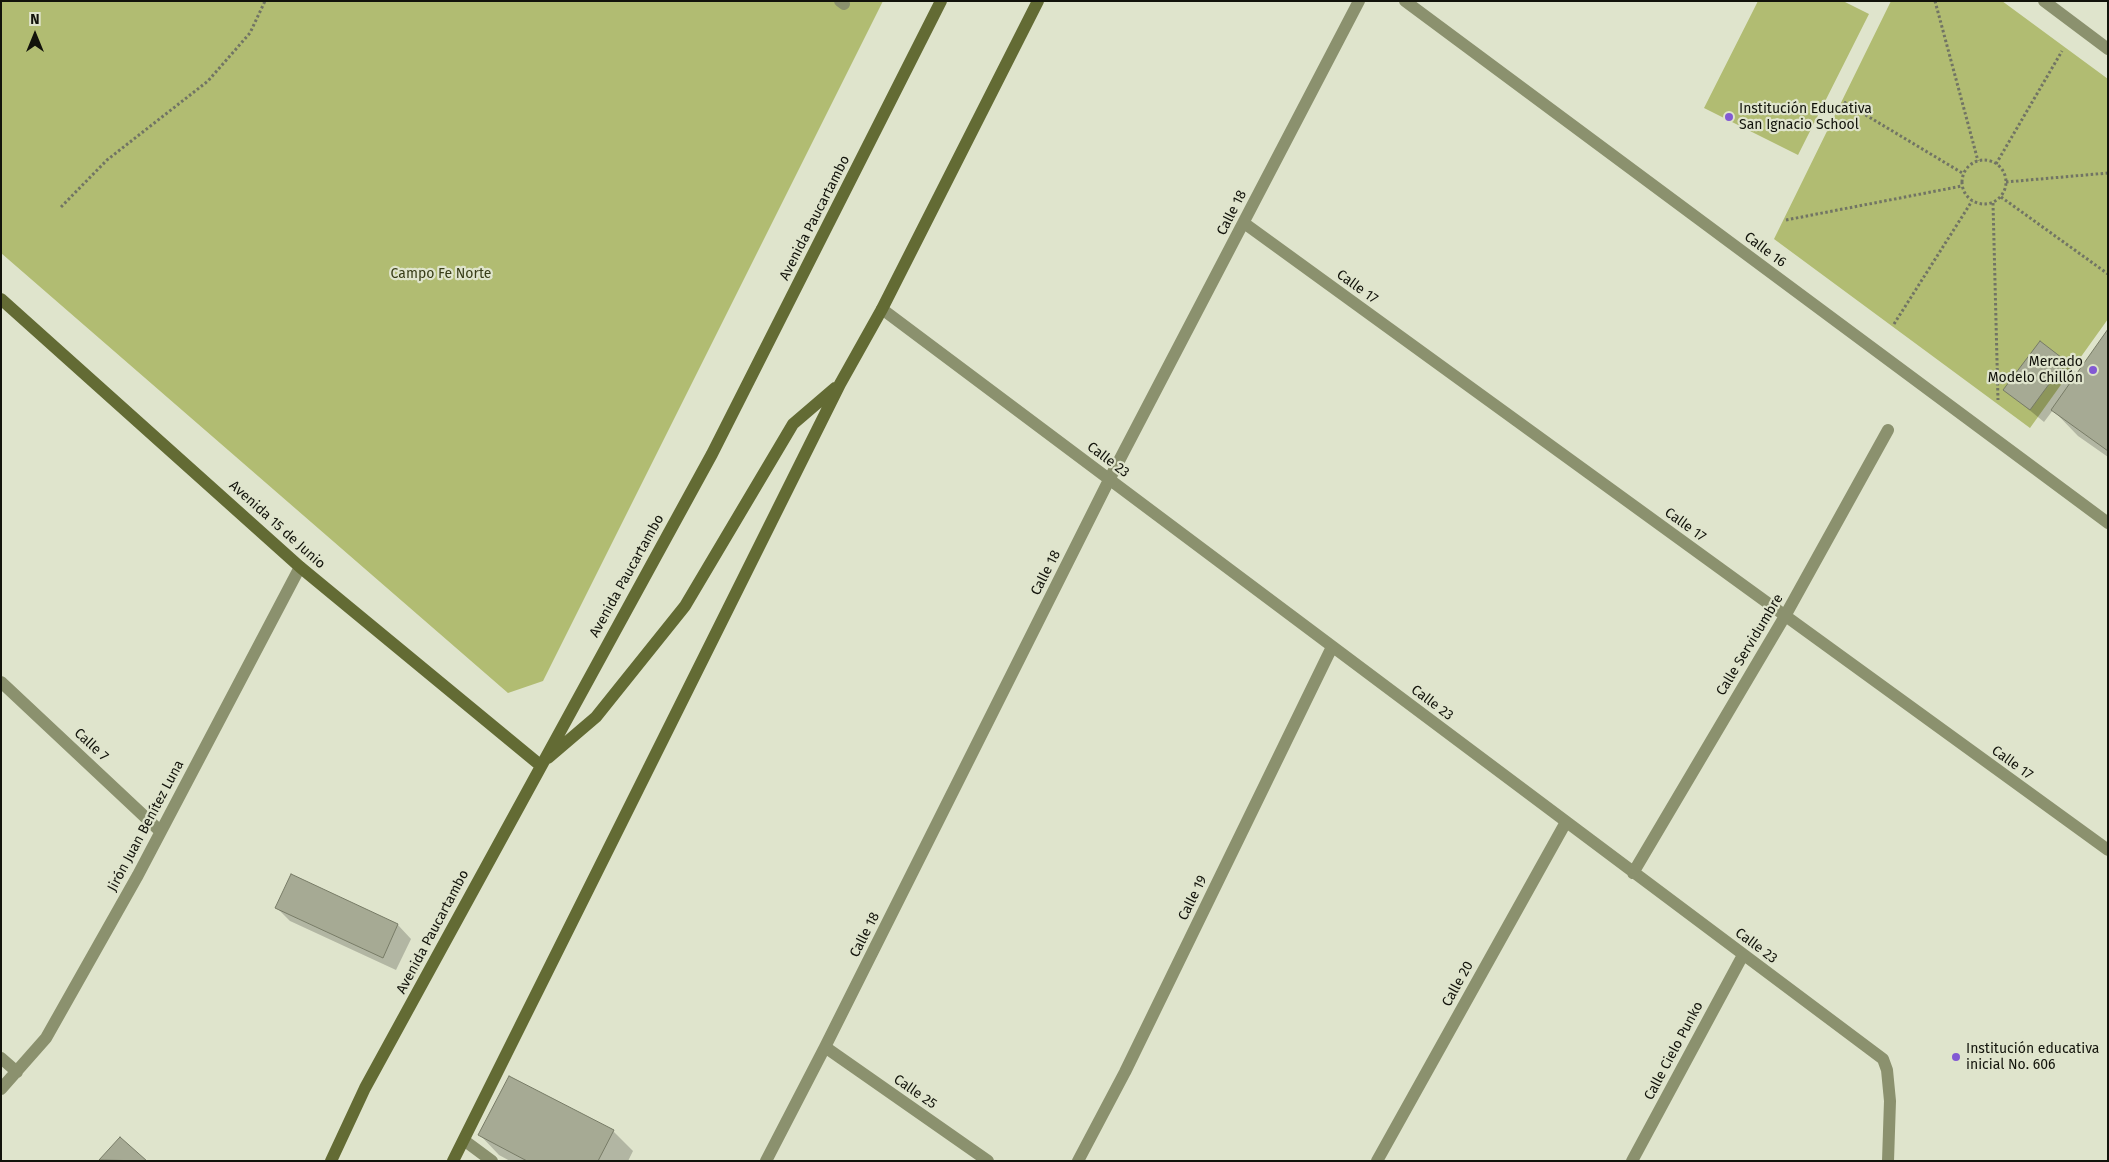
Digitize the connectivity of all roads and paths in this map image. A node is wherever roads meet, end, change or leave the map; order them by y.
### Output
1 (265, 1) edge
2 (941, 1) edge
3 (1038, 1) edge
4 (1359, 1) edge
5 (1404, 1) edge
6 (1935, 1) edge
7 (2044, 1) edge
8 (2108, 49) edge
9 (2062, 51) dead end
10 (1844, 102) dead end
11 (1978, 161) junction
12 (1996, 164) junction
13 (2108, 173) edge
14 (1964, 174) junction
15 (2006, 182) junction
16 (1962, 186) junction
17 (2001, 197) junction
18 (1972, 202) junction
19 (1993, 203) junction
20 (61, 207) dead end
21 (1786, 220) dead end
22 (1244, 223) junction
23 (2108, 274) edge
24 (1, 299) edge
25 (882, 309) junction
26 (1894, 324) dead end
27 (840, 384) junction
28 (1998, 400) dead end
29 (1888, 430) dead end
30 (1110, 480) junction
31 (2108, 523) edge
32 (300, 567) junction
33 (1785, 616) junction
34 (1332, 647) junction
35 (1, 682) edge
36 (540, 765) junction
37 (1566, 822) junction
38 (160, 831) junction
39 (2108, 850) edge
40 (1633, 873) junction
41 (1743, 955) junction
42 (825, 1048) junction
43 (1, 1058) edge
44 (17, 1072) junction
45 (1, 1089) edge
46 (465, 1141) junction
47 (331, 1161) edge
48 (453, 1161) edge
49 (492, 1161) edge
50 (766, 1161) edge
51 (988, 1161) edge
52 (1078, 1161) edge
53 (1377, 1161) edge
54 (1632, 1161) edge
55 (1888, 1161) edge

1 - 20 path
2 - 36 main road, Avenida Paucartambo
3 - 25 main road
4 - 22 street, Calle 18
5 - 31 street, Calle 16
6 - 11 path
7 - 8 street
9 - 12 path
10 - 14 path
11 - 12 path
11 - 14 path
12 - 15 path
13 - 15 path
14 - 16 path
15 - 17 path
16 - 18 path
16 - 21 path
17 - 19 path
17 - 23 path
18 - 19 path
18 - 26 path
19 - 28 path
22 - 30 street, Calle 18
22 - 33 street, Calle 17
24 - 32 main road, Avenida 15 de Junio
25 - 27 main road
25 - 30 street, Calle 23
27 - 36 main road
27 - 46 main road
29 - 33 street, Calle Servidumbre
30 - 34 street, Calle 23
30 - 42 street, Calle 18
32 - 36 main road, Avenida 15 de Junio
32 - 38 street, Jirón Juan Benítez Luna
33 - 39 street, Calle 17
33 - 40 street, Calle Servidumbre
34 - 37 street, Calle 23
34 - 52 street, Calle 19
35 - 38 street, Calle 7
36 - 47 main road, Avenida Paucartambo
37 - 40 street, Calle 23
37 - 53 street, Calle 20
38 - 44 street, Jirón Juan Benítez Luna
40 - 41 street, Calle 23
41 - 54 street, Calle Cielo Punko
41 - 55 street, Calle 23
42 - 50 street, Calle 18
42 - 51 street, Calle 25
43 - 44 street
44 - 45 street, Jirón Juan Benítez Luna
46 - 48 main road
46 - 49 street

